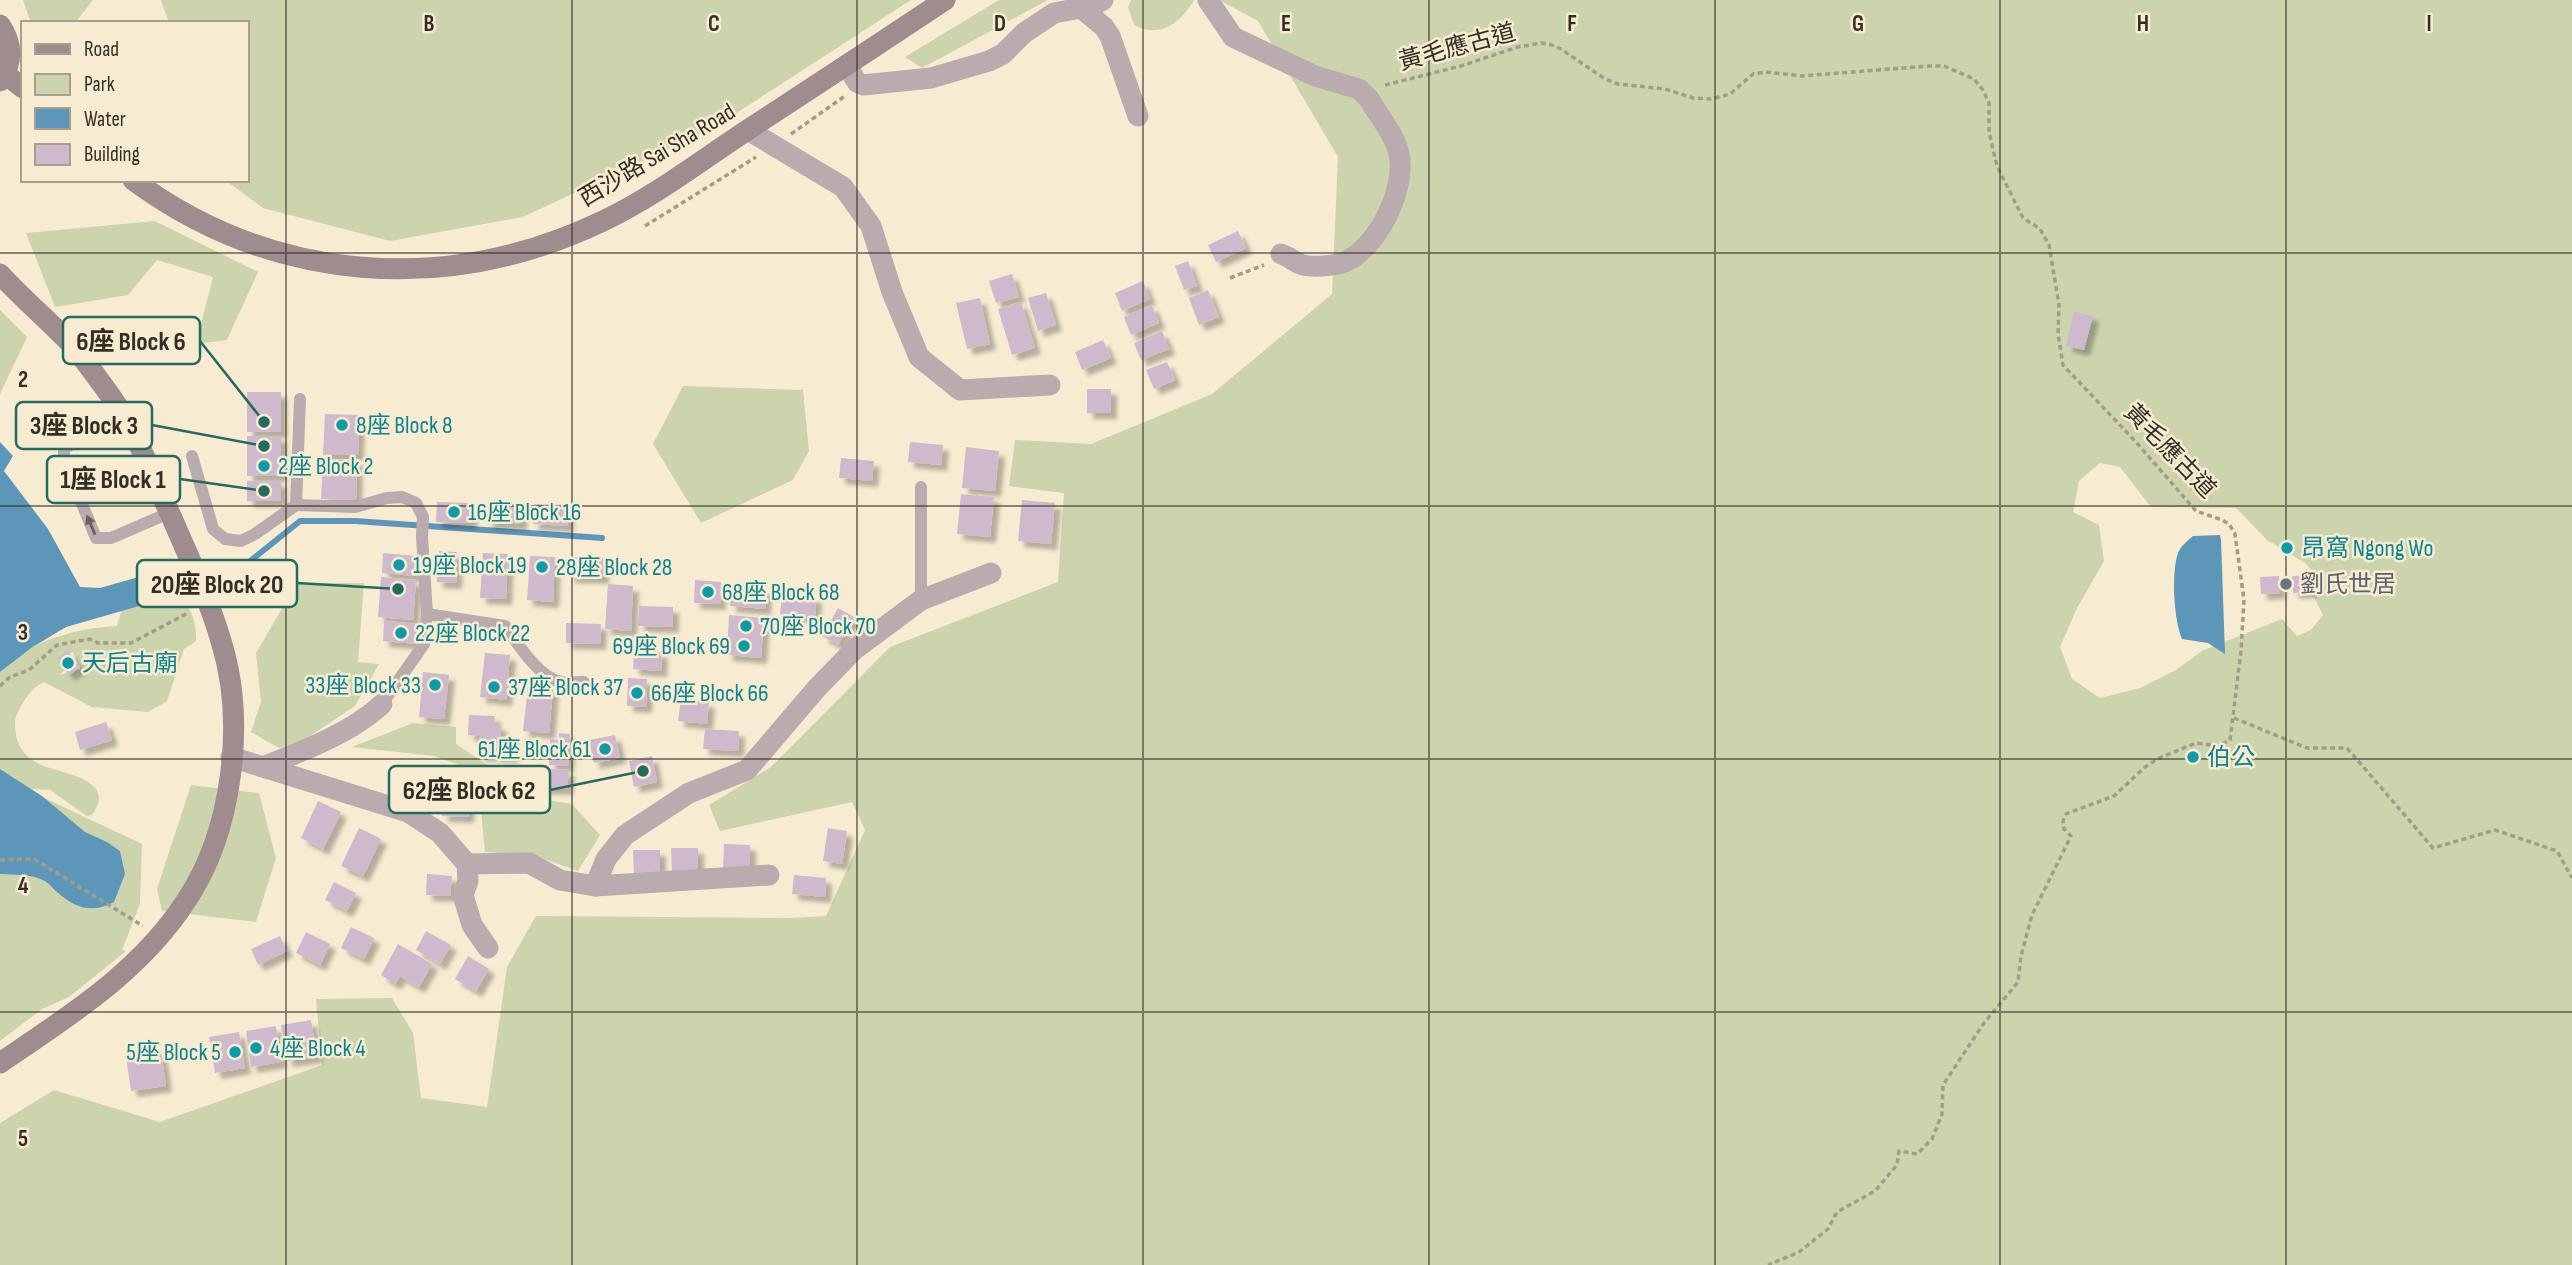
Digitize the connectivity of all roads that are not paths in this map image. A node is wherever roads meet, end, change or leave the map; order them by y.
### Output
1 (945, 0) edge
2 (1103, 0) edge
3 (1208, 0) edge
4 (1081, 8) junction
5 (0, 25) edge
6 (1233, 37) junction
7 (1245, 57) dead end
8 (846, 66) junction
9 (3, 78) edge
10 (21, 87) edge
11 (1138, 116) dead end
12 (748, 130) junction
13 (136, 182) edge
14 (1272, 260) road end
15 (0, 274) edge
16 (1050, 385) dead end
17 (300, 399) dead end
18 (124, 420) junction
19 (192, 456) dead end
20 (116, 481) dead end
21 (920, 487) dead end
22 (80, 499) junction
23 (296, 505) junction
24 (169, 513) junction
25 (990, 573) dead end
26 (921, 600) junction
27 (427, 614) junction
28 (584, 682) dead end
29 (382, 704) joint
30 (231, 757) junction
31 (265, 766) junction
32 (467, 864) junction
33 (769, 875) dead end
34 (595, 886) junction
35 (488, 948) dead end
36 (0, 1063) edge

1 - 8 main road, 西沙路 Sai Sha Road
2 - 4 street
3 - 6 street
4 - 8 street
4 - 11 street
5 - 9 main road
6 - 7 lane
6 - 14 street
8 - 12 main road, 西沙路 Sai Sha Road
9 - 10 main road
12 - 13 main road, 西沙路 Sai Sha Road
12 - 16 street
15 - 18 main road
17 - 23 lane
18 - 22 lane
18 - 24 main road
19 - 23 lane
20 - 22 lane
21 - 26 lane
24 -> 22 lane
23 - 27 lane
24 - 30 main road
25 - 26 street
26 - 34 street
27 - 28 lane
27 - 29 lane
29 - 31 street
30 - 31 street
30 - 36 main road
31 - 32 street
32 - 34 street
32 - 35 street
33 - 34 street

